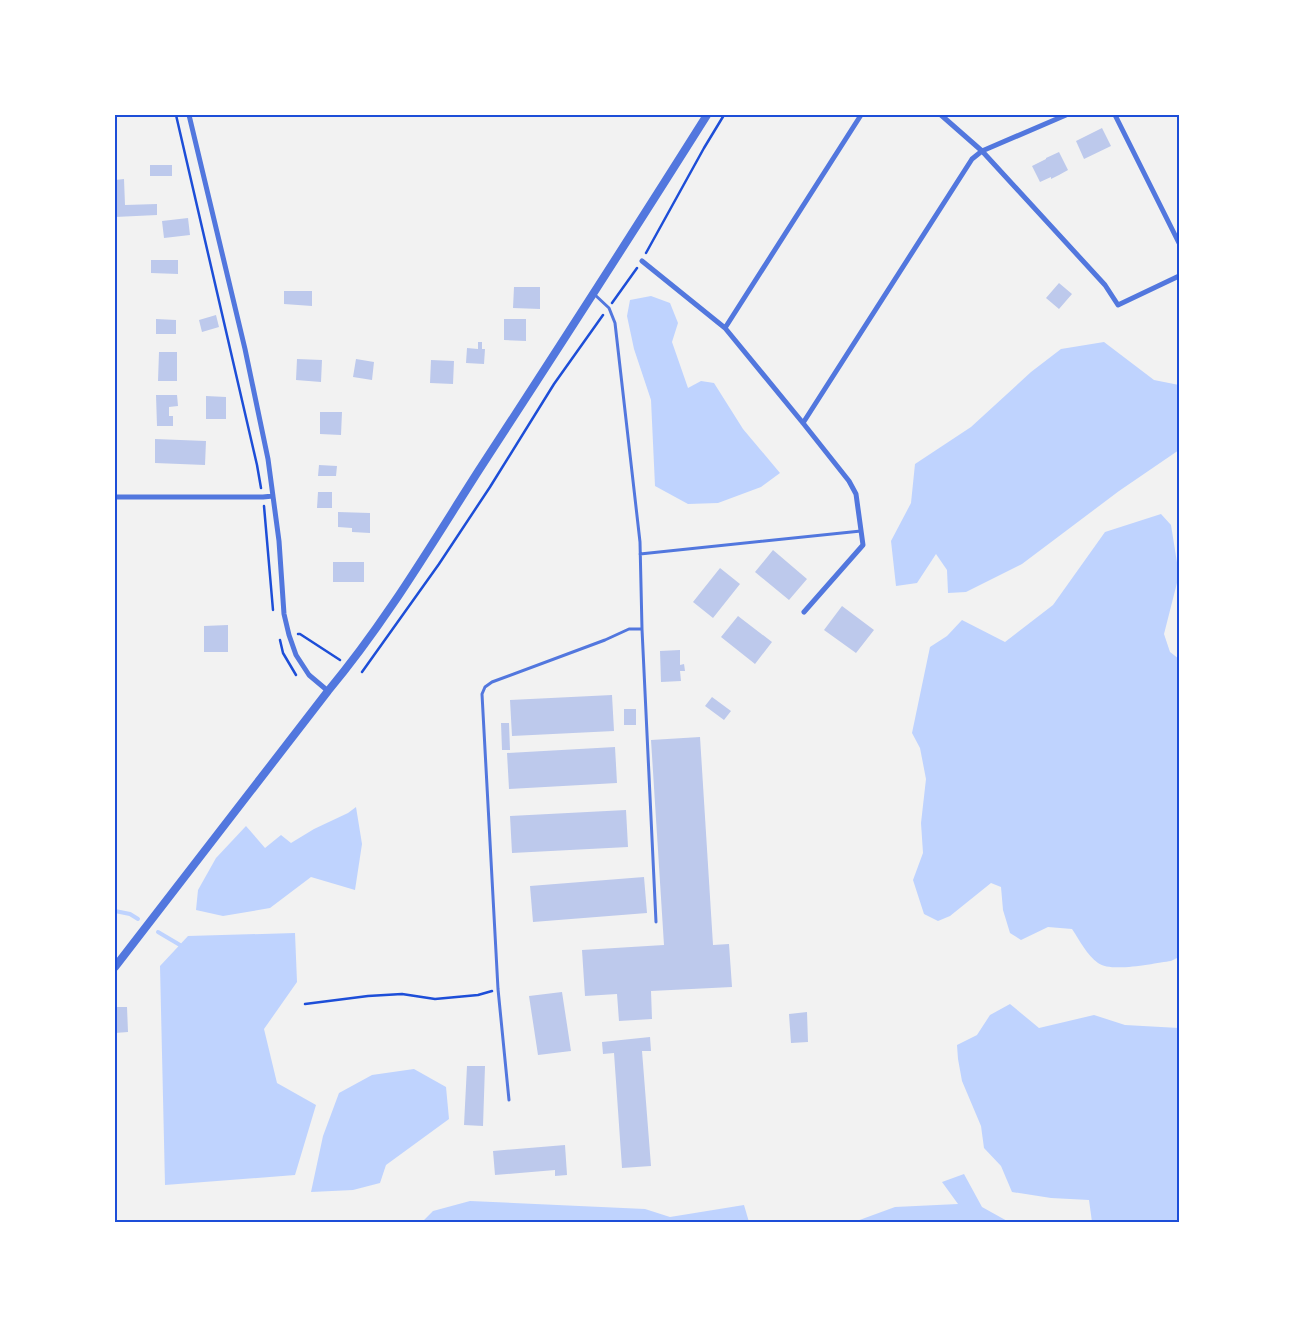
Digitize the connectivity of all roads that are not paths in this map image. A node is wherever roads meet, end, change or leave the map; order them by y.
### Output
1 (189, 115) edge
2 (708, 115) edge
3 (861, 115) edge
4 (941, 115) edge
5 (1066, 115) edge
6 (1115, 115) edge
7 (982, 151) junction
8 (1179, 243) edge
9 (642, 261) road end
10 (1179, 276) edge
11 (594, 294) junction
12 (725, 328) junction
13 (803, 423) junction
14 (273, 496) junction
15 (115, 497) edge
16 (861, 531) junction
17 (640, 554) junction
18 (804, 612) dead end
19 (642, 630) junction
20 (328, 691) junction
21 (656, 922) dead end
22 (115, 967) edge
23 (509, 1100) dead end

1 - 14 street
2 - 11 street
3 - 12 street
4 - 7 street
5 - 7 street
6 - 8 street
7 - 10 street
7 - 13 street
9 - 12 street
11 - 17 lane
11 - 20 street
12 - 13 street
13 - 16 street
14 - 15 street
14 - 20 street
16 - 17 lane
16 - 18 street
17 - 19 lane
19 - 21 lane
19 - 23 lane
20 - 22 street

